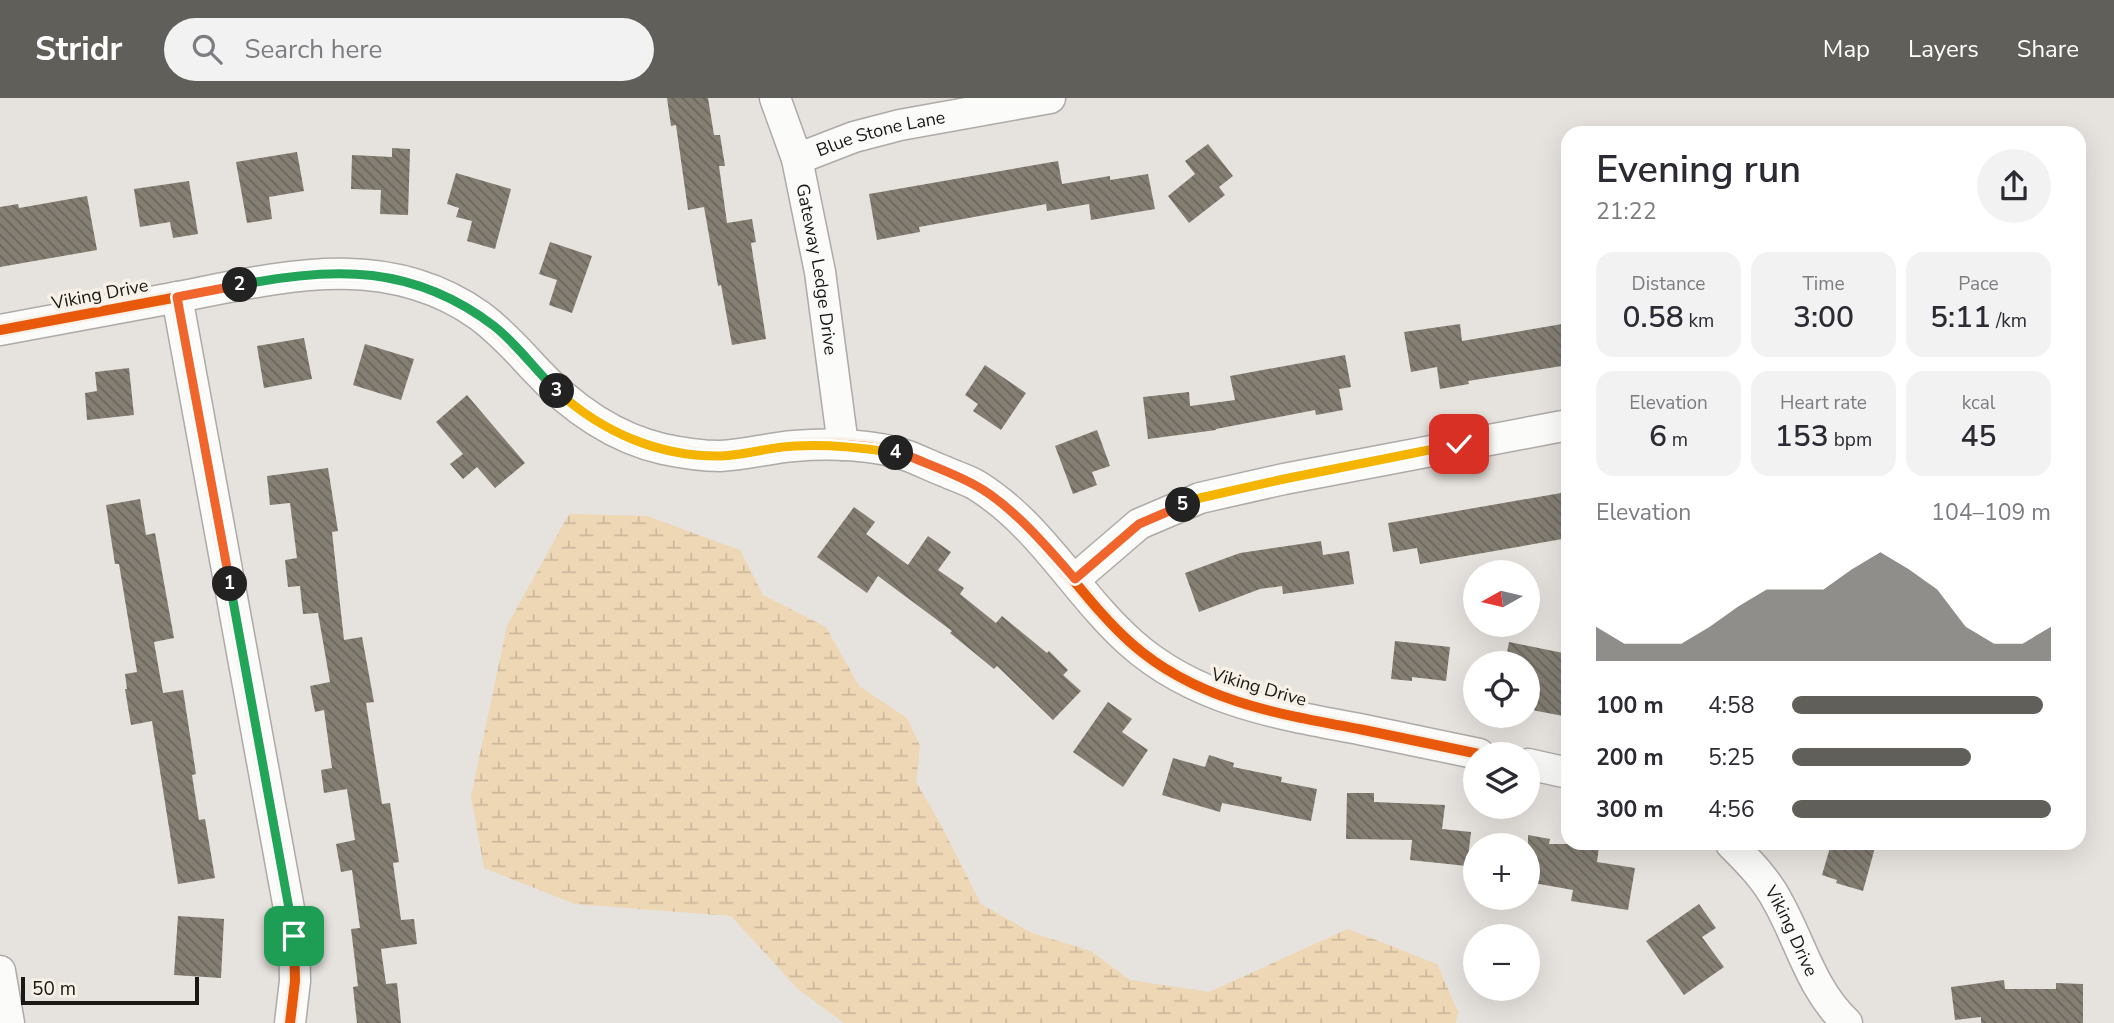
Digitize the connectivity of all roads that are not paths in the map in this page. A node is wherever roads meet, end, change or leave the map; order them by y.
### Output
1 (775, 98) edge
2 (1050, 98) edge
3 (797, 159) junction
4 (177, 297) junction
5 (0, 330) edge
6 (1561, 426) edge
7 (843, 445) junction
8 (1075, 579) junction
9 (1463, 751) edge
10 (1540, 767) edge
11 (1561, 772) edge
12 (1737, 850) edge
13 (0, 971) edge
14 (9, 1023) edge
15 (290, 1023) edge
16 (1847, 1023) edge

1 - 3 street, Gateway Ledge Drive
2 - 3 street, Blue Stone Lane
3 - 7 street, Gateway Ledge Drive
4 - 5 street, Viking Drive
4 - 7 street, Viking Drive
4 - 15 street
6 - 8 street
7 - 8 street, Viking Drive
8 - 9 street, Viking Drive
10 - 11 street
12 - 16 street, Viking Drive
13 - 14 street

